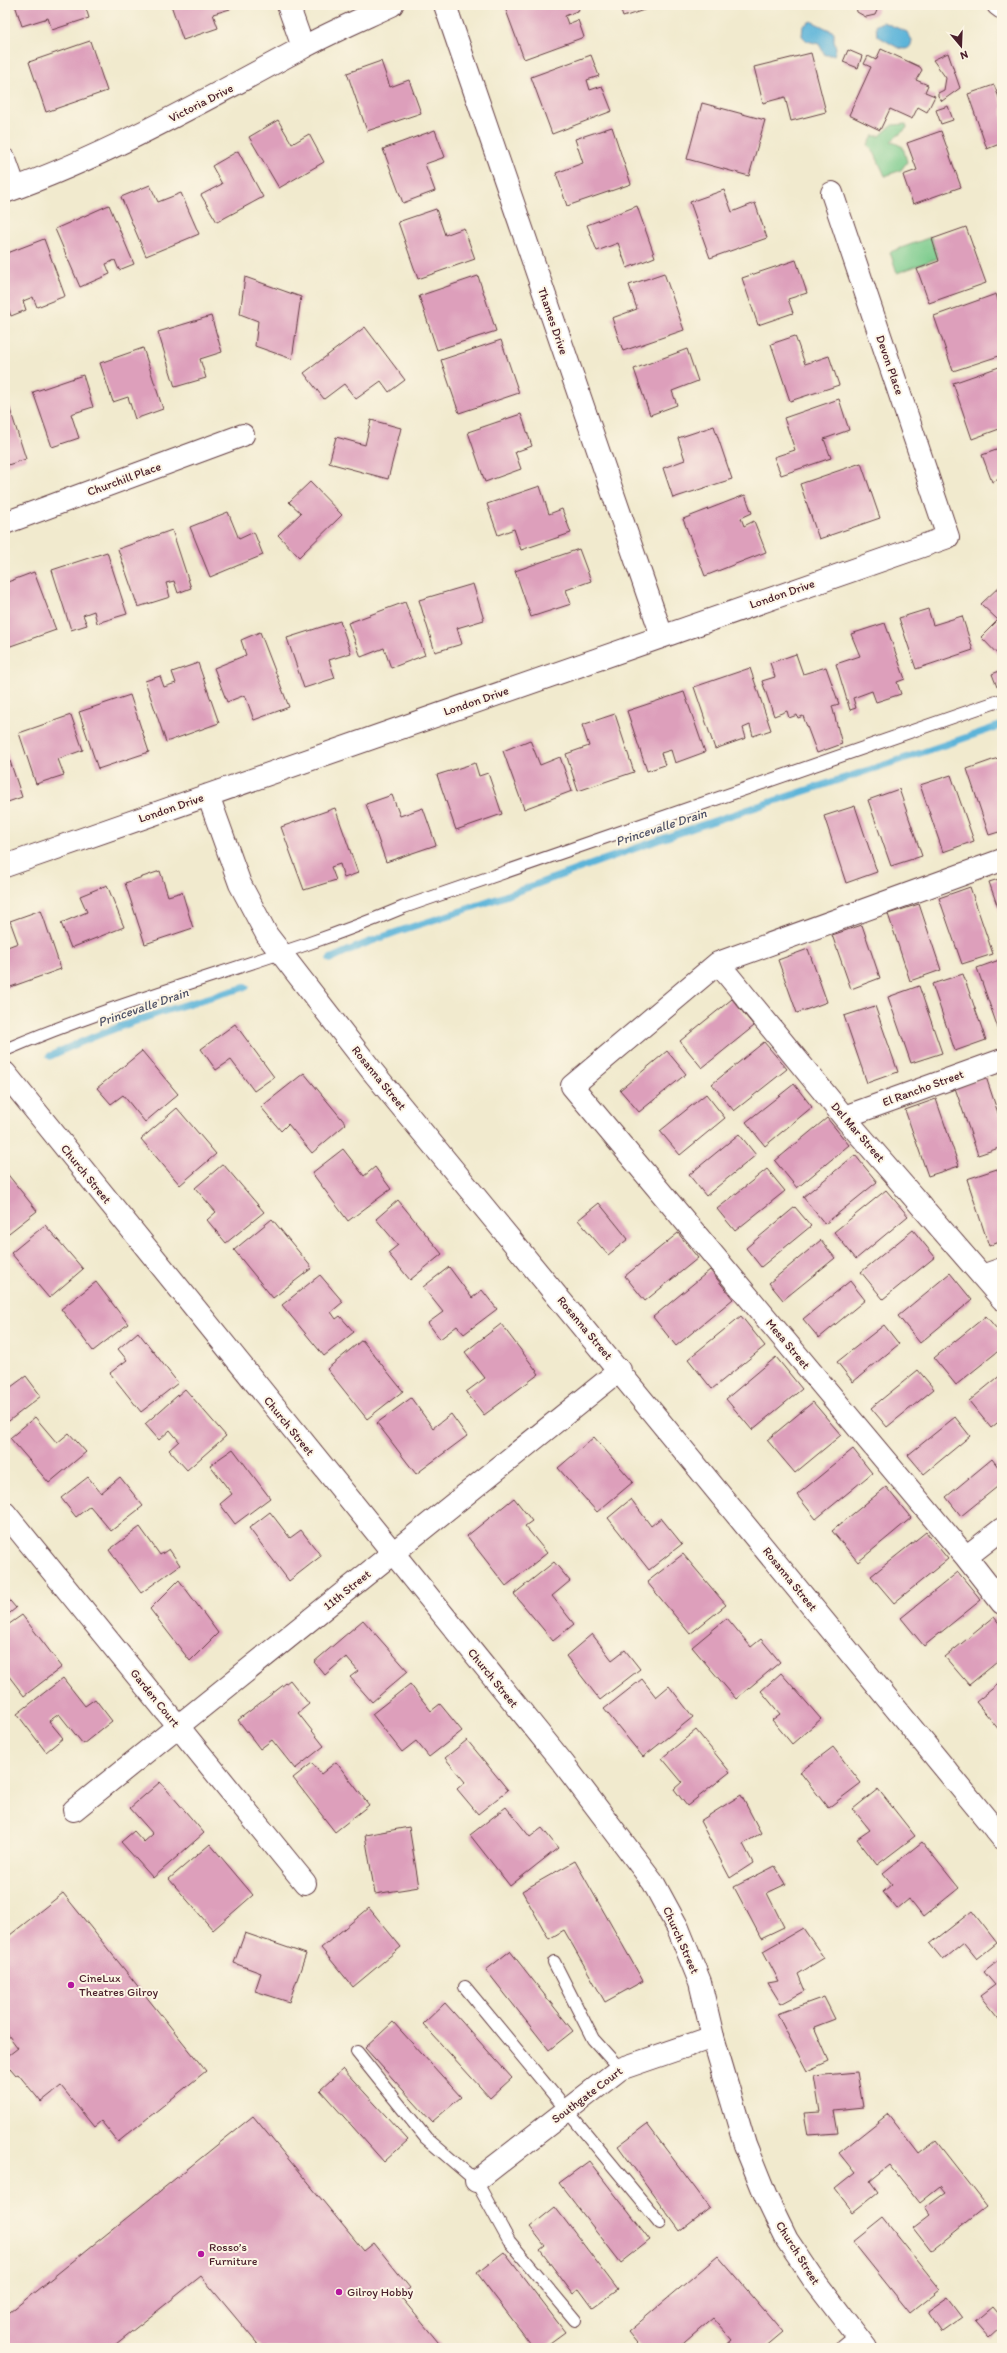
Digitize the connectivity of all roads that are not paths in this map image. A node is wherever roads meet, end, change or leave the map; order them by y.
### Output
1 (288, 5) edge
2 (392, 5) edge
3 (445, 5) edge
4 (998, 5) edge
5 (1002, 8) edge
6 (303, 47) junction
7 (5, 160) edge
8 (10, 190) edge
9 (832, 193) dead end
10 (244, 435) dead end
11 (5, 523) edge
12 (948, 537) joint
13 (662, 636) junction
14 (1002, 700) edge
15 (208, 795) junction
16 (1002, 860) edge
17 (5, 866) edge
18 (280, 953) junction
19 (718, 963) junction
20 (5, 1050) edge
21 (1002, 1060) edge
22 (5, 1073) edge
23 (844, 1117) junction
24 (992, 1273) edge
25 (1002, 1299) edge
26 (620, 1370) junction
27 (5, 1513) edge
28 (1002, 1529) edge
29 (392, 1554) junction
30 (966, 1557) junction
31 (1002, 1604) edge
32 (178, 1727) junction
33 (74, 1810) dead end
34 (1002, 1838) edge
35 (305, 1884) dead end
36 (554, 1962) dead end
37 (465, 1987) dead end
38 (713, 2037) junction
39 (357, 2052) dead end
40 (620, 2069) junction
41 (567, 2110) junction
42 (476, 2181) junction
43 (660, 2223) dead end
44 (575, 2320) dead end
45 (854, 2344) edge

1 - 6 street
2 - 6 street, Victoria Drive
3 - 13 street, Thames Drive
4 - 5 street
6 - 8 street, Victoria Drive
7 - 8 street
9 - 12 street, Devon Place
10 - 11 street, Churchill Place
12 - 13 street, London Drive
13 - 15 street, London Drive
14 - 18 lane
15 - 17 street, London Drive
15 - 18 street, Rosanna Street
16 - 19 street
18 - 20 lane
18 - 26 street, Rosanna Street
19 - 23 street, Del Mar Street
19 - 30 street, Mesa Street
21 - 23 street, El Rancho Street
22 - 29 street, Church Street
23 - 24 street, Del Mar Street
24 - 25 street, Del Mar Street
26 - 29 street, 11th Street
26 - 34 street, Rosanna Street
27 - 32 street, Garden Court
28 - 30 street
29 - 32 street, 11th Street
29 - 38 street, Church Street
30 - 31 street, Mesa Street
32 - 33 street, 11th Street
32 - 35 street, Garden Court
36 - 40 lane
37 - 41 lane
38 - 40 street, Southgate Court
38 - 45 street, Church Street
39 - 42 lane
40 - 41 street, Southgate Court
41 - 42 street, Southgate Court
41 - 43 lane
42 - 44 lane

